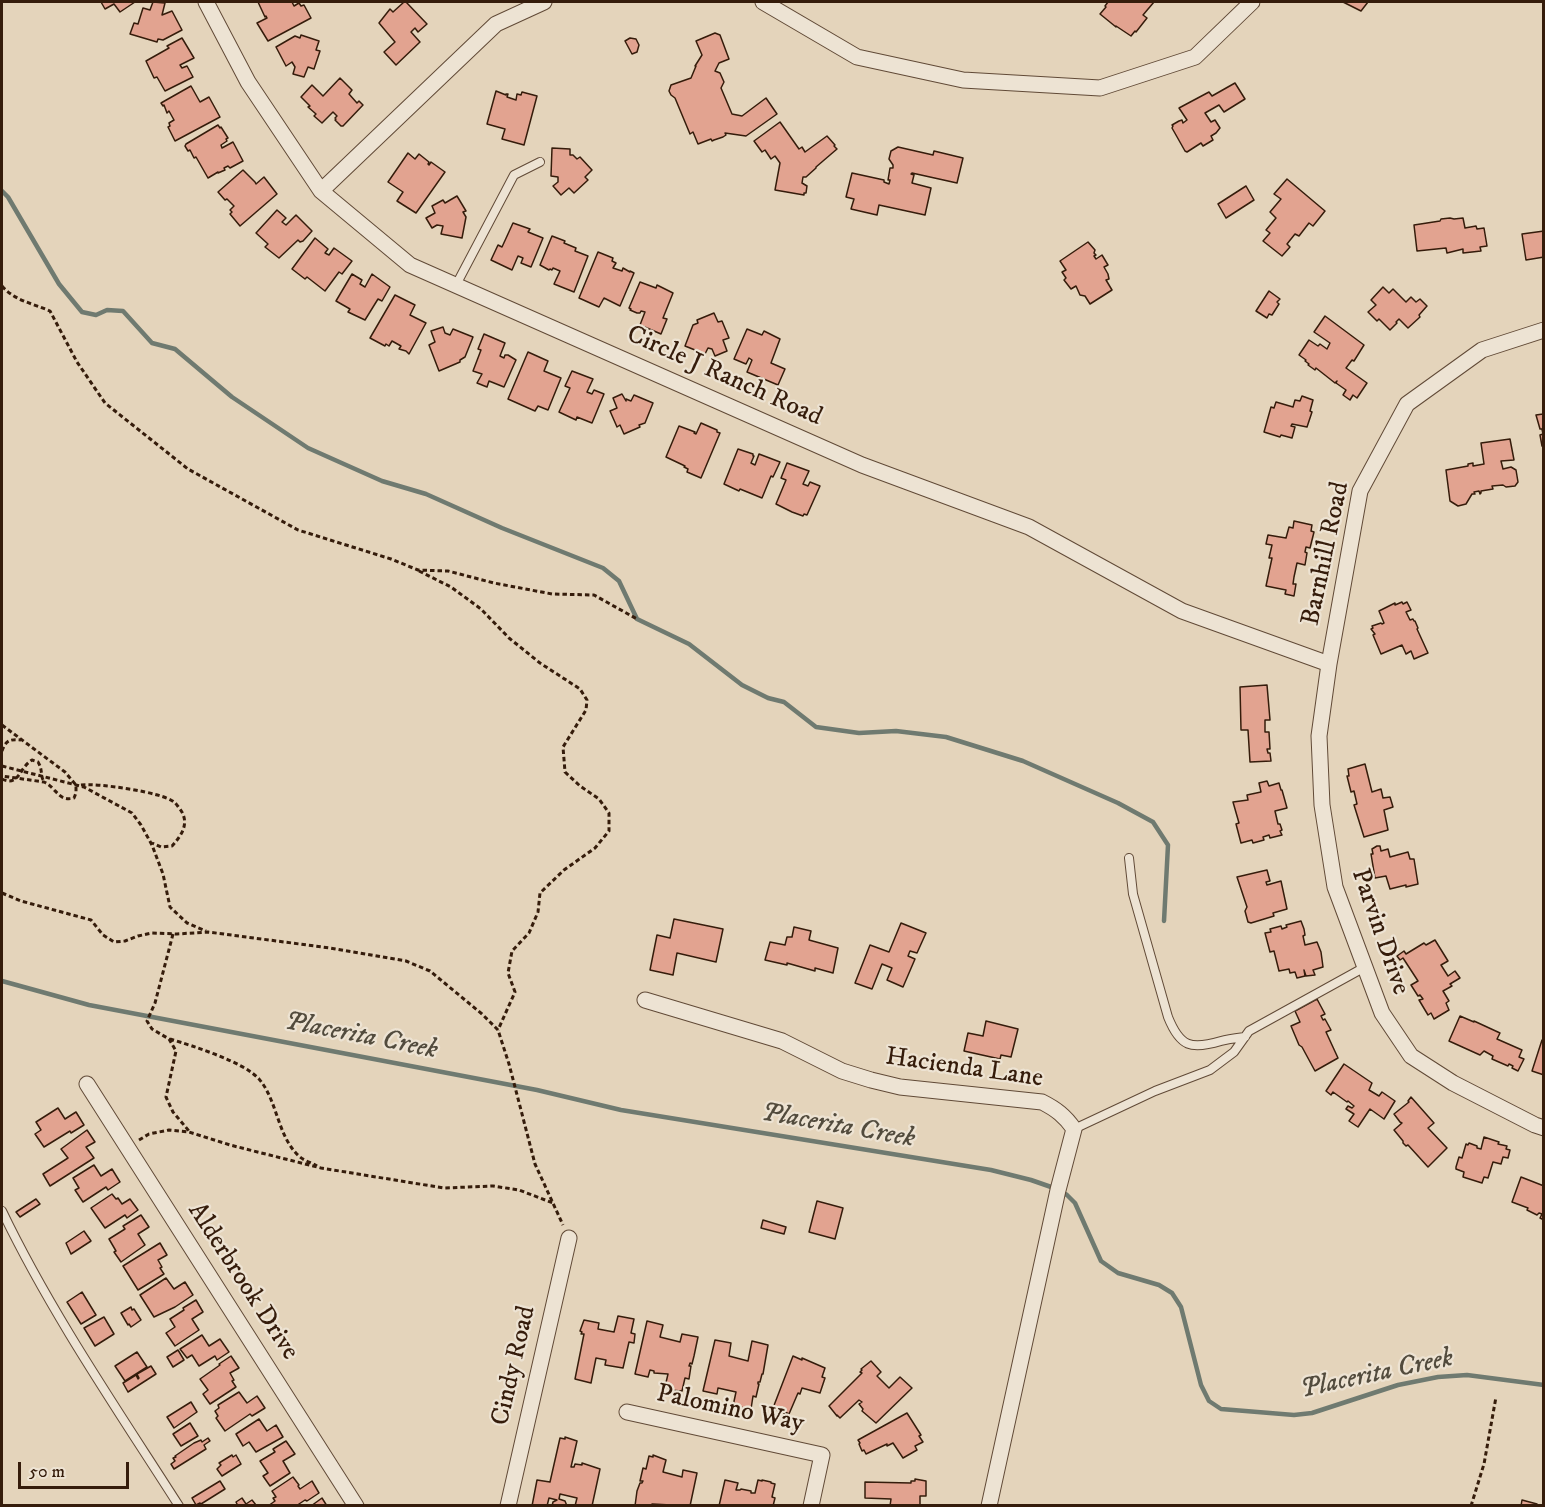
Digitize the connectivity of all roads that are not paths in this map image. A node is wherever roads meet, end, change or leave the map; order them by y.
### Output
1 (206, 2) edge
2 (544, 2) edge
3 (763, 2) edge
4 (1252, 2) edge
5 (540, 162) dead end
6 (321, 190) junction
7 (456, 285) junction
8 (1544, 330) edge
9 (1329, 664) junction
10 (1129, 858) dead end
11 (1365, 967) junction
12 (645, 1000) dead end
13 (1245, 1037) junction
14 (87, 1084) dead end
15 (1544, 1128) edge
16 (1074, 1129) junction
17 (2, 1211) edge
18 (569, 1238) road end
19 (627, 1412) dead end
20 (179, 1506) edge
21 (357, 1506) edge
22 (508, 1506) edge
23 (811, 1506) edge
24 (989, 1506) edge

1 - 6 street, Circle J Ranch Road
2 - 6 street
3 - 4 street
5 - 7 lane
6 - 7 street, Circle J Ranch Road
7 - 9 street, Circle J Ranch Road
8 - 9 street, Barnhill Road
9 - 11 street, Parvin Drive
10 - 13 lane
11 - 13 lane
11 - 15 street, Parvin Drive
12 - 16 street, Hacienda Lane
13 - 16 lane
14 - 21 street, Alderbrook Drive
16 - 24 street
17 - 20 lane
18 - 22 street, Cindy Road
19 - 23 street, Palomino Way

